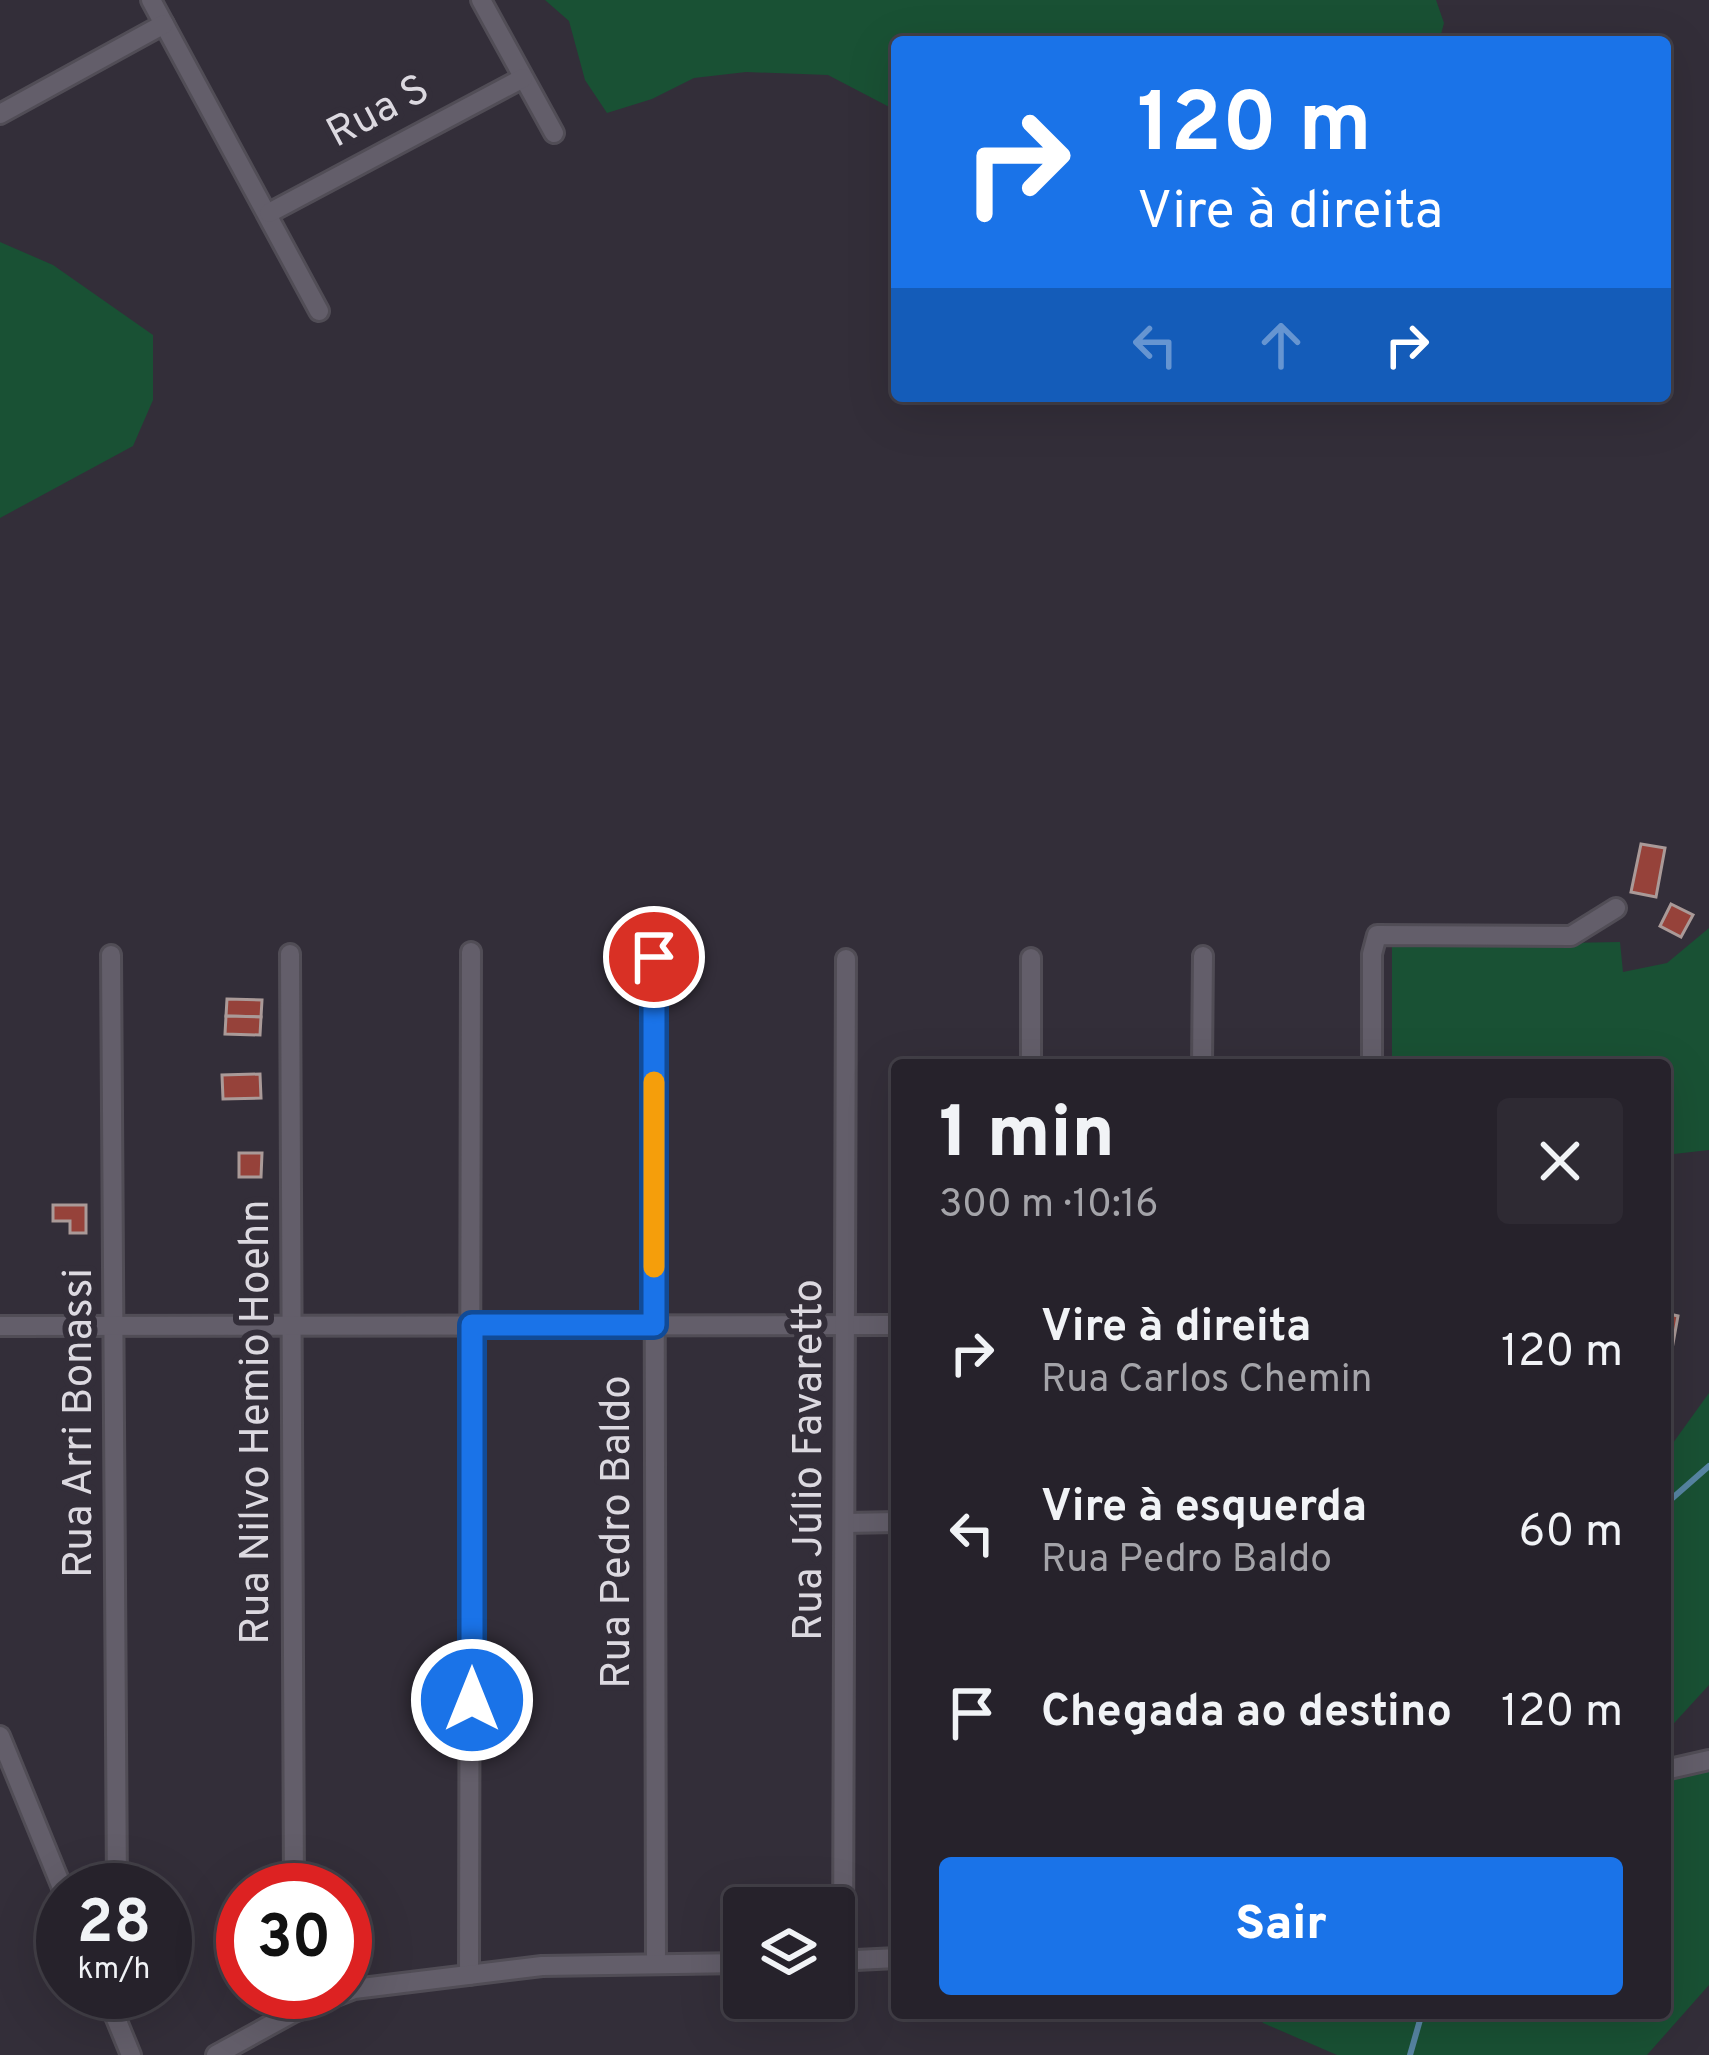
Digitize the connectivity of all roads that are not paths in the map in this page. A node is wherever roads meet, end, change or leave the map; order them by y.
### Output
1 (151, 0) edge
2 (482, 0) edge
3 (164, 24) junction
4 (523, 78) junction
5 (0, 114) edge
6 (554, 134) dead end
7 (269, 212) junction
8 (319, 311) dead end
9 (1616, 908) dead end
10 (471, 952) dead end
11 (290, 954) dead end
12 (112, 955) dead end
13 (1203, 956) dead end
14 (654, 957) dead end
15 (846, 958) dead end
16 (1031, 958) dead end
17 (1031, 1059) edge
18 (1202, 1059) edge
19 (1372, 1059) edge
20 (115, 1325) junction
21 (292, 1325) junction
22 (472, 1325) junction
23 (654, 1325) junction
24 (846, 1325) junction
25 (891, 1325) edge
26 (0, 1326) edge
27 (891, 1522) edge
28 (846, 1523) junction
29 (0, 1736) edge
30 (1709, 1760) edge
31 (1671, 1769) edge
32 (52, 1863) edge
33 (117, 1863) edge
34 (294, 1863) edge
35 (839, 1887) edge
36 (891, 1958) edge
37 (855, 1960) edge
38 (723, 1963) edge
39 (656, 1964) junction
40 (469, 1975) junction
41 (372, 1988) edge
42 (269, 2019) edge
43 (117, 2020) edge
44 (131, 2055) edge
45 (216, 2055) edge

1 - 3 street
2 - 4 street
3 - 5 street
3 - 7 street
4 - 6 street
4 - 7 street, Rua S
7 - 8 street
9 - 19 street
10 - 22 street
11 - 21 street, Rua Nilvo Hemio Hoehn
12 - 20 street, Rua Arri Bonassi
13 - 18 street
14 - 23 street, Rua Pedro Baldo
15 - 24 street, Rua Júlio Favaretto
16 - 17 street
20 - 21 street
20 - 26 street
20 - 33 street, Rua Arri Bonassi
21 - 22 street
21 - 34 street, Rua Nilvo Hemio Hoehn
22 - 23 street
22 - 40 street
23 - 24 street
23 - 39 street, Rua Pedro Baldo
24 - 25 street
24 - 28 street, Rua Júlio Favaretto
27 - 28 street
28 - 35 street, Rua Júlio Favaretto
29 - 32 street
30 - 31 street
36 - 37 street
38 - 39 street
39 - 40 street
40 - 41 street
42 - 45 street
43 - 44 street

